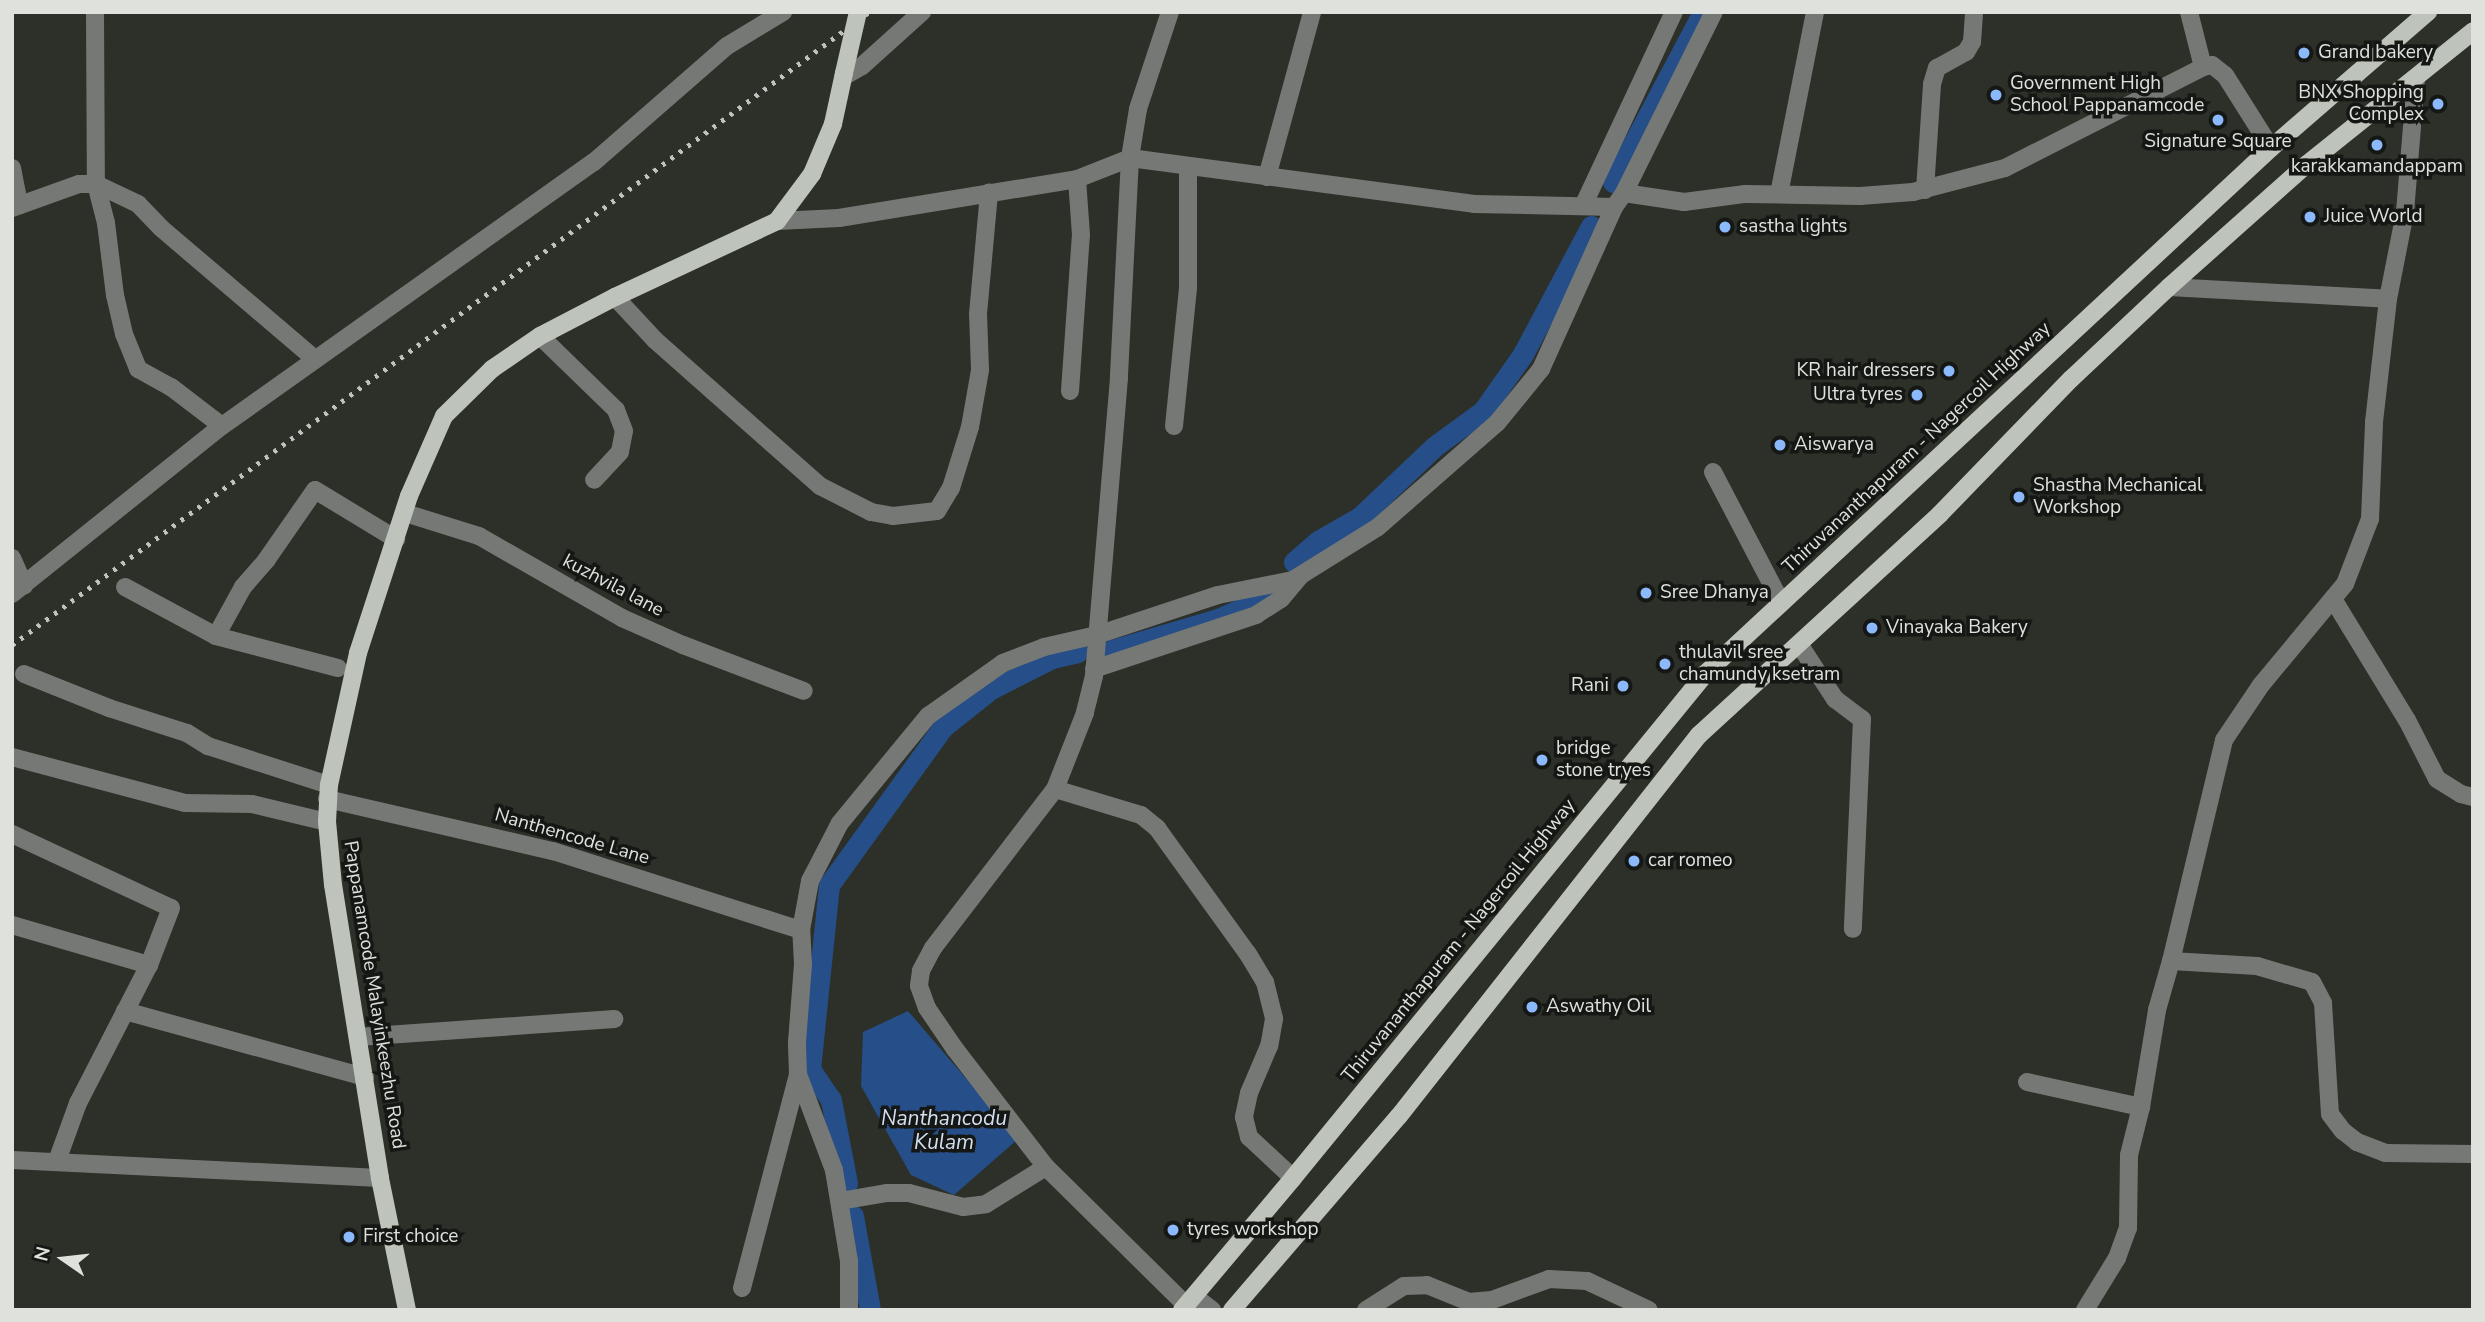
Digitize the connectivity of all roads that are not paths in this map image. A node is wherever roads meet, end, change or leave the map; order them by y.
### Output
1 (95, 12) edge
2 (783, 12) edge
3 (858, 12) edge
4 (922, 12) edge
5 (1170, 12) edge
6 (1312, 12) edge
7 (1675, 12) edge
8 (1714, 12) edge
9 (1815, 12) edge
10 (1974, 12) edge
11 (2189, 12) edge
12 (2428, 12) edge
13 (2473, 31) edge
14 (2203, 67) junction
15 (844, 75) junction
16 (2416, 78) junction
17 (2271, 148) junction
18 (1130, 158) junction
19 (12, 168) edge
20 (1188, 168) junction
21 (1267, 177) junction
22 (1077, 179) junction
23 (96, 184) junction
24 (1925, 190) junction
25 (989, 192) junction
26 (1779, 194) junction
27 (1619, 200) junction
28 (1584, 204) junction
29 (15, 206) edge
30 (777, 220) junction
31 (2168, 286) junction
32 (615, 297) junction
33 (2388, 299) junction
34 (540, 336) junction
35 (314, 358) junction
36 (1070, 391) dead end
37 (222, 426) junction
38 (1174, 426) dead end
39 (1713, 472) dead end
40 (594, 480) dead end
41 (404, 513) junction
42 (396, 539) junction
43 (12, 558) edge
44 (1301, 575) junction
45 (125, 587) dead end
46 (18, 589) edge
47 (2333, 599) junction
48 (1781, 603) junction
49 (1097, 635) junction
50 (215, 636) junction
51 (1799, 644) junction
52 (338, 668) dead end
53 (1094, 669) junction
54 (24, 674) dead end
55 (804, 691) dead end
56 (12, 757) edge
57 (1055, 789) junction
58 (328, 792) junction
59 (2473, 797) edge
60 (327, 822) junction
61 (12, 834) edge
62 (12, 925) edge
63 (1853, 929) dead end
64 (801, 930) junction
65 (2171, 961) junction
66 (149, 965) junction
67 (125, 1011) junction
68 (614, 1019) dead end
69 (358, 1037) junction
70 (798, 1074) junction
71 (365, 1077) junction
72 (2027, 1082) dead end
73 (2141, 1107) junction
74 (2473, 1154) edge
75 (12, 1160) edge
76 (57, 1161) junction
77 (1046, 1167) junction
78 (380, 1178) junction
79 (1293, 1178) junction
80 (840, 1201) junction
81 (742, 1289) dead end
82 (1187, 1304) edge
83 (407, 1310) edge
84 (849, 1310) edge
85 (1212, 1310) edge
86 (1232, 1310) edge
87 (1366, 1310) edge
88 (1649, 1310) edge
89 (2085, 1310) edge

1 - 23 street
2 - 35 street
3 - 15 main road, Pappanamcode Malayinkeezhu Road, bridge
4 - 15 street
5 - 18 street
6 - 21 street
7 - 28 street
8 - 27 street
9 - 26 street
10 - 24 street
11 - 14 street
12 - 17 main road, Thiruvananthapuram - Nagercoil Highway
13 - 16 main road
14 - 17 street
14 - 24 street
15 - 30 main road, Pappanamcode Malayinkeezhu Road
16 - 31 main road
16 - 33 street
17 - 48 main road, Thiruvananthapuram - Nagercoil Highway
18 - 20 street
18 - 22 street
18 - 49 street
19 - 29 street
20 - 21 street
20 - 38 street
21 - 28 street
22 - 25 street
22 - 36 street
23 - 29 street
23 - 35 street
23 - 37 street
24 - 26 street
25 - 30 street
25 - 32 street
26 - 27 street
27 - 28 street
27 - 44 street
30 - 32 main road, Pappanamcode Malayinkeezhu Road
31 - 33 street
31 - 51 main road
32 - 34 main road, Pappanamcode Malayinkeezhu Road
33 - 47 street
34 - 40 street
34 - 41 main road, Pappanamcode Malayinkeezhu Road
35 - 37 street
37 - 46 street
39 - 48 street
41 - 42 main road, Pappanamcode Malayinkeezhu Road
41 - 55 street, kuzhvila lane
42 - 50 street
42 - 58 main road, Pappanamcode Malayinkeezhu Road
43 - 46 street
44 - 49 street
44 - 53 street
45 - 50 street
47 - 59 street
47 - 65 street
48 - 79 main road, Thiruvananthapuram - Nagercoil Highway
49 - 53 street
49 - 64 street
50 - 52 street
51 - 63 street
51 - 86 main road
53 - 57 street
54 - 58 street, Nanthencode Lane
56 - 60 street
57 - 77 street
57 - 79 street
58 - 60 main road, Pappanamcode Malayinkeezhu Road
58 - 64 street, Nanthencode Lane
60 - 69 main road, Pappanamcode Malayinkeezhu Road
61 - 66 street
62 - 66 street
64 - 70 street
65 - 73 street
65 - 74 street
66 - 67 street
67 - 71 street
67 - 76 street
68 - 69 street
69 - 71 main road, Pappanamcode Malayinkeezhu Road
70 - 80 street
70 - 81 street
71 - 78 main road, Pappanamcode Malayinkeezhu Road
72 - 73 street
73 - 89 street
75 - 76 street
76 - 78 street
77 - 80 street
77 - 82 street
78 - 83 main road, Pappanamcode Malayinkeezhu Road
79 - 82 main road, Thiruvananthapuram - Nagercoil Highway
80 - 84 street
82 - 85 street
87 - 88 street

